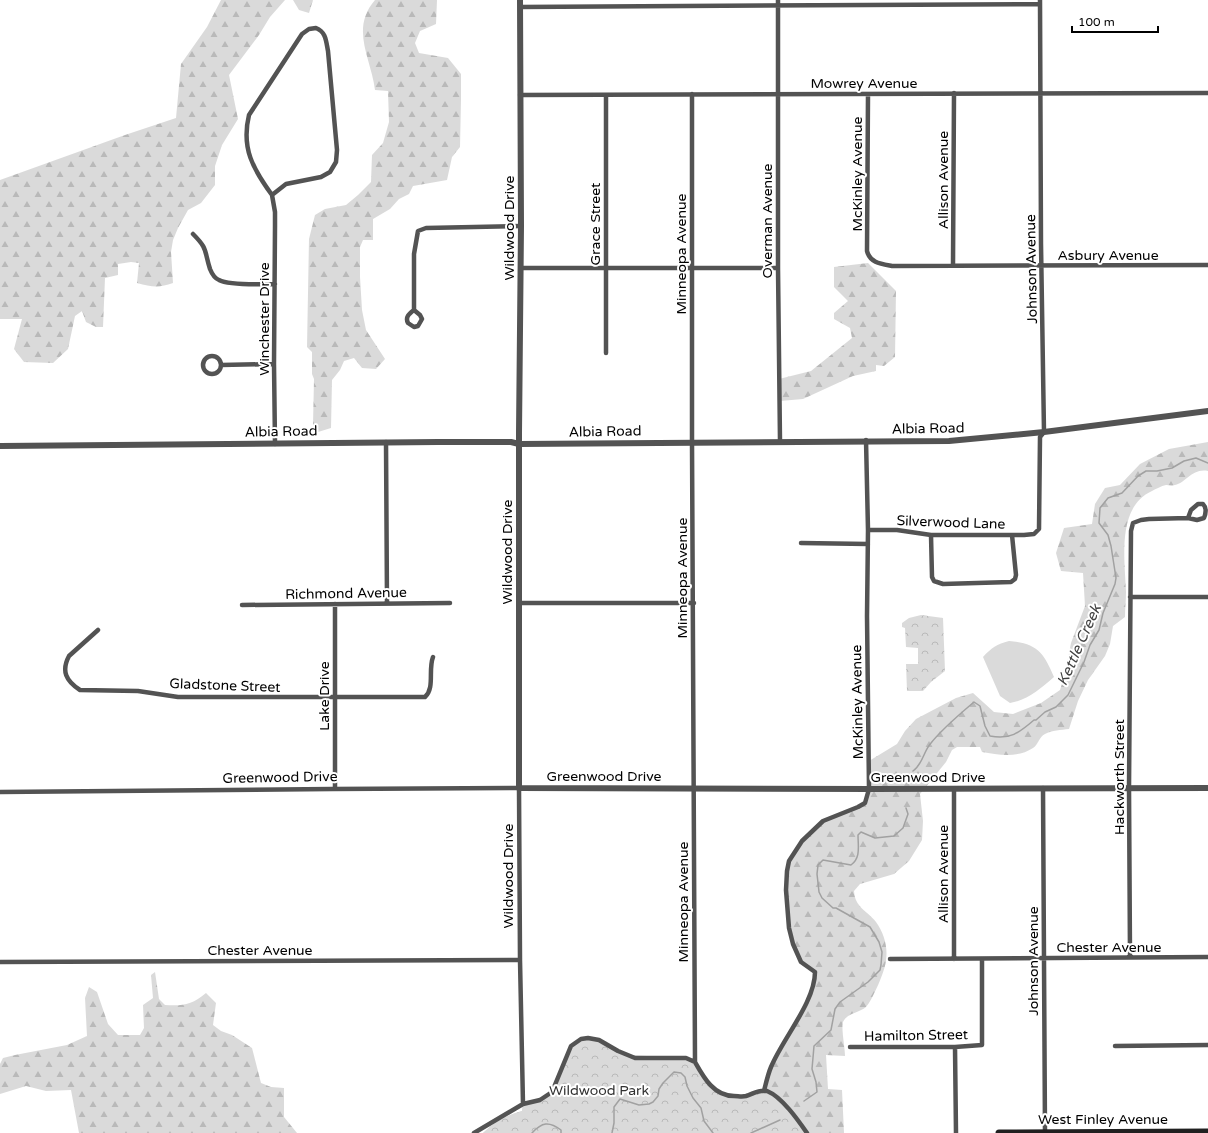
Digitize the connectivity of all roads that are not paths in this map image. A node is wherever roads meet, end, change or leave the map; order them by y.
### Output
1 (1040, 2) edge
2 (520, 3) edge
3 (778, 3) edge
4 (1040, 93) junction
5 (1208, 93) edge
6 (606, 94) junction
7 (692, 94) junction
8 (778, 94) junction
9 (868, 94) junction
10 (954, 94) junction
11 (520, 95) junction
12 (272, 195) junction
13 (521, 226) junction
14 (193, 234) dead end
15 (868, 255) joint
16 (1208, 265) edge
17 (953, 266) junction
18 (1042, 266) junction
19 (521, 268) junction
20 (606, 268) junction
21 (778, 268) junction
22 (692, 269) junction
23 (274, 284) junction
24 (414, 310) dead end
25 (606, 353) dead end
26 (274, 364) junction
27 (221, 365) dead end
28 (1208, 411) edge
29 (1044, 432) junction
30 (866, 440) junction
31 (780, 441) junction
32 (386, 442) junction
33 (692, 442) junction
34 (276, 444) junction
35 (519, 444) junction
36 (0, 446) edge
37 (1188, 518) dead end
38 (868, 530) junction
39 (1034, 534) joint
40 (931, 535) junction
41 (1012, 535) junction
42 (801, 543) dead end
43 (868, 544) junction
44 (1130, 597) junction
45 (1208, 597) edge
46 (388, 603) junction
47 (450, 603) dead end
48 (519, 603) junction
49 (694, 603) junction
50 (335, 604) junction
51 (242, 605) dead end
52 (98, 630) dead end
53 (433, 657) dead end
54 (335, 698) junction
55 (519, 788) junction
56 (694, 788) junction
57 (1043, 788) junction
58 (1129, 788) junction
59 (1208, 788) edge
60 (335, 789) junction
61 (869, 789) junction
62 (954, 789) junction
63 (0, 792) edge
64 (1208, 957) edge
65 (982, 958) junction
66 (1044, 958) junction
67 (1130, 958) junction
68 (890, 959) dead end
69 (954, 959) junction
70 (520, 960) junction
71 (0, 962) edge
72 (1208, 1045) edge
73 (1115, 1046) dead end
74 (850, 1047) dead end
75 (955, 1047) junction
76 (695, 1062) junction
77 (764, 1091) junction
78 (523, 1104) junction
79 (1171, 1132) edge
80 (1208, 1132) edge
81 (474, 1133) edge
82 (807, 1133) edge
83 (956, 1133) edge
84 (999, 1133) edge
85 (1045, 1133) edge

1 - 3 street
1 - 4 street, Johnson Avenue
2 - 3 street
2 - 11 street, Wildwood Drive
3 - 8 street, Overman Avenue
4 - 5 street, Mowrey Avenue
4 - 10 street, Mowrey Avenue
4 - 18 street, Johnson Avenue
6 - 7 street, Mowrey Avenue
6 - 11 street, Mowrey Avenue
6 - 20 street, Grace Street
7 - 8 street, Mowrey Avenue
7 - 22 street, Minneopa Avenue
8 - 9 street, Mowrey Avenue
8 - 21 street, Overman Avenue
9 - 10 street, Mowrey Avenue
9 - 15 street, McKinley Avenue
10 - 17 street, Allison Avenue
11 - 13 street, Wildwood Drive
12 - 12 street
12 - 23 street, Winchester Drive
13 - 19 street, Wildwood Drive
13 - 24 street
14 - 23 street
15 - 17 street, Asbury Avenue
16 - 18 street, Asbury Avenue
17 - 18 street, Asbury Avenue
18 - 29 street, Johnson Avenue
19 - 20 street
19 - 35 street, Wildwood Drive
20 - 22 street
20 - 25 street, Grace Street
21 - 22 street
21 - 31 street, Overman Avenue
22 - 33 street, Minneopa Avenue
23 - 26 street, Winchester Drive
26 - 27 street
26 - 34 street, Winchester Drive
28 - 29 street, Albia Road
29 - 30 street, Albia Road
29 - 39 street, Johnson Avenue
30 - 31 street, Albia Road
30 - 38 street, McKinley Avenue
31 - 33 street, Albia Road
32 - 34 street, Albia Road
32 - 35 street, Albia Road
32 - 46 street
33 - 35 street, Albia Road
33 - 49 street, Minneopa Avenue
34 - 36 street, Albia Road
35 - 48 street, Wildwood Drive
37 - 44 street, Hackworth Street
38 - 40 street, Silverwood Lane
38 - 43 street, McKinley Avenue
39 - 41 street, Silverwood Lane
40 - 41 street, Silverwood Lane
40 - 41 street
42 - 43 street
43 - 61 street, McKinley Avenue
44 - 45 street
44 - 58 street, Hackworth Street
46 - 47 street, Richmond Avenue
46 - 50 street, Richmond Avenue
48 - 49 street
48 - 55 street, Wildwood Drive
49 - 56 street, Minneopa Avenue
50 - 51 street, Richmond Avenue
50 - 54 street, Lake Drive
52 - 54 street, Gladstone Street
53 - 54 street, Gladstone Street
54 - 60 street, Lake Drive
55 - 56 street, Greenwood Drive
55 - 60 street, Greenwood Drive
55 - 70 street, Wildwood Drive
56 - 61 street, Greenwood Drive
56 - 76 street, Minneopa Avenue
57 - 58 street, Greenwood Drive
57 - 62 street, Greenwood Drive
57 - 66 street, Johnson Avenue
58 - 59 street, Greenwood Drive
58 - 67 street, Hackworth Street
60 - 63 street, Greenwood Drive
61 - 62 street, Greenwood Drive
61 - 77 street, McKinley Avenue
62 - 69 street, Allison Avenue
64 - 67 street, Chester Avenue
65 - 66 street, Chester Avenue
65 - 69 street, Chester Avenue
65 - 75 street, Hamilton Street
66 - 67 street, Chester Avenue
66 - 85 street, Johnson Avenue
68 - 69 street, Chester Avenue
70 - 71 street, Chester Avenue
70 - 78 street, Wildwood Drive
72 - 73 street
74 - 75 street, Hamilton Street
75 - 83 street
76 - 77 street
76 - 78 street
77 - 82 street
78 - 81 street
79 - 80 main road, West Finley Avenue
79 - 85 main road, West Finley Avenue
84 - 85 main road, West Finley Avenue

